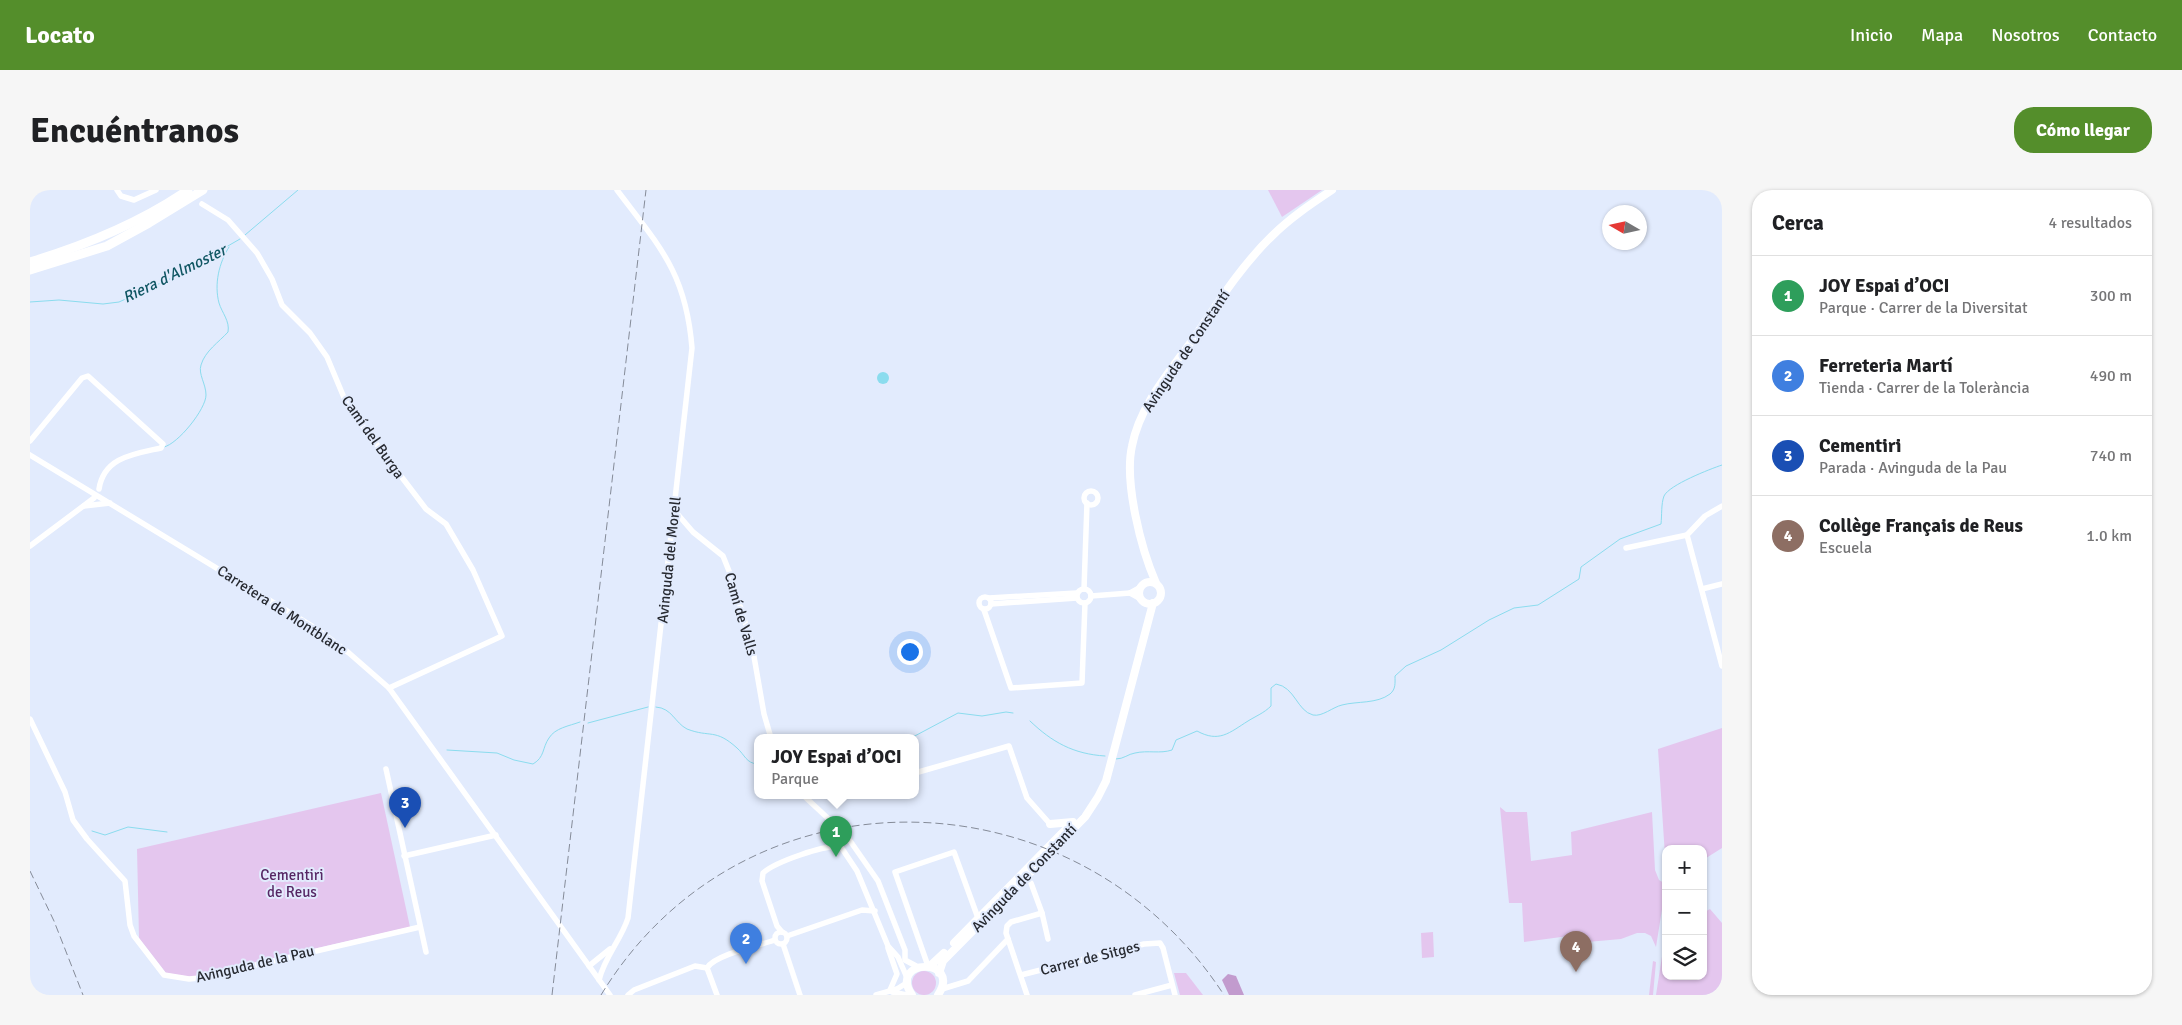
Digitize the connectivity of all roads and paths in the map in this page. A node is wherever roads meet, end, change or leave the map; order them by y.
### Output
1 (117, 190) edge
2 (156, 190) edge
3 (188, 190) edge
4 (202, 190) edge
5 (617, 190) edge
6 (1332, 190) edge
7 (202, 204) dead end
8 (109, 234) junction
9 (107, 246) junction
10 (30, 258) edge
11 (30, 262) edge
12 (30, 270) edge
13 (30, 276) edge
14 (30, 441) edge
15 (30, 455) edge
16 (99, 489) dead end
17 (94, 498) dead end
18 (110, 503) junction
19 (1087, 503) dead end
20 (82, 506) junction
21 (1722, 506) edge
22 (674, 510) junction
23 (1687, 535) junction
24 (30, 546) edge
25 (1626, 548) dead end
26 (1149, 567) junction
27 (1156, 583) junction
28 (1144, 584) junction
29 (1722, 584) edge
30 (1084, 589) junction
31 (1702, 589) junction
32 (1130, 593) junction
33 (1077, 595) junction
34 (1091, 596) junction
35 (990, 601) junction
36 (1147, 602) junction
37 (1085, 603) junction
38 (984, 610) junction
39 (1722, 666) edge
40 (390, 688) junction
41 (30, 719) edge
42 (770, 734) edge
43 (386, 769) dead end
44 (919, 773) edge
45 (1106, 778) junction
46 (807, 799) edge
47 (1092, 808) junction
48 (1073, 822) junction
49 (833, 823) tunnel mouth
50 (1050, 824) junction
51 (1063, 834) junction
52 (496, 835) junction
53 (846, 835) tunnel mouth
54 (1053, 842) junction
55 (404, 856) junction
56 (1028, 881) junction
57 (1013, 891) junction
58 (871, 902) junction
59 (862, 910) junction
60 (875, 911) junction
61 (1042, 913) junction
62 (978, 920) junction
63 (420, 927) junction
64 (785, 934) junction
65 (1008, 939) junction
66 (1048, 939) dead end
67 (775, 940) junction
68 (902, 943) junction
69 (783, 944) junction
70 (614, 946) junction
71 (888, 946) junction
72 (426, 952) dead end
73 (950, 953) junction
74 (581, 955) junction
75 (599, 957) junction
76 (603, 963) junction
77 (925, 966) junction
78 (590, 967) junction
79 (707, 968) junction
80 (939, 973) junction
81 (1020, 975) junction
82 (908, 979) junction
83 (599, 980) junction
84 (1172, 986) junction
85 (887, 992) junction
86 (940, 992) edge
87 (610, 995) edge
88 (628, 995) edge
89 (716, 995) edge
90 (800, 995) edge
91 (876, 995) edge
92 (907, 995) edge
93 (912, 995) edge
94 (1028, 995) edge
95 (1135, 995) edge
96 (1175, 995) edge

1 - 2 street
3 - 8 highway
4 - 9 highway
5 - 22 street, Avinguda del Morell
6 - 26 main road, Avinguda de Constantí
7 - 40 street, Camí del Burga
8 - 10 highway
8 - 11 highway
9 - 12 highway
9 - 13 highway
14 - 16 street
15 - 18 street, Carretera de Montblanc
17 - 20 street
18 - 20 street
18 - 40 street, Carretera de Montblanc
19 - 30 street
20 - 24 street
21 - 23 street
22 - 42 street, Camí de Valls
22 - 70 street, Avinguda del Morell
23 - 25 street
23 - 31 street
26 - 27 main road, Avinguda de Constantí
26 - 28 main road
27 - 28 main road
27 - 36 main road
28 - 32 street
28 - 36 main road
29 - 31 street
30 - 33 street
30 - 34 street
31 - 39 street
32 - 34 street
32 - 36 street
33 - 35 street
33 - 37 street
34 - 37 street
35 - 38 street
35 - 38 street
36 - 45 main road
37 - 38 street
40 - 52 street, Carretera de Montblanc
41 - 63 street, Avinguda de la Pau
43 - 55 street
44 - 50 street
45 - 47 main road, Avinguda de Constantí
45 - 48 main road
46 - 49 street
47 - 51 main road
47 - 56 main road, Avinguda de Constantí
48 - 50 main road
48 - 51 main road
50 - 51 main road
50 - 54 main road
51 - 54 main road
51 - 56 main road
52 - 55 street
52 - 74 street, Carretera de Montblanc
53 - 68 street
54 - 62 main road
55 - 63 street
56 - 57 main road, Avinguda de Constantí
56 - 61 street
57 - 62 main road
57 - 73 main road, Avinguda de Constantí
58 - 59 street
58 - 60 street
58 - 64 street
59 - 60 street
59 - 64 street
60 - 71 street
61 - 65 street
61 - 66 street
62 - 73 main road
62 - 77 main road
62 - 77 street
63 - 72 street
64 - 67 street
64 - 69 street
65 - 81 street
65 - 86 street
67 - 69 street
67 - 79 street
68 - 77 street
68 - 82 street
69 - 90 street
70 - 75 street
70 - 76 street, Avinguda del Morell
71 - 82 street
71 - 85 street
73 - 80 main road, Avinguda de Constantí
74 - 75 street
74 - 78 street, Carretera de Montblanc
75 - 78 street
76 - 78 street
76 - 83 street
77 - 80 main road
77 - 82 main road
78 - 83 street, Carretera de Montblanc
79 - 88 street
79 - 89 street
80 - 86 main road
81 - 84 street, Carrer de Sitges
81 - 94 street
82 - 85 street
82 - 93 main road
83 - 87 street, Carretera de Montblanc
84 - 95 street
84 - 96 street
85 - 91 street
85 - 92 street

